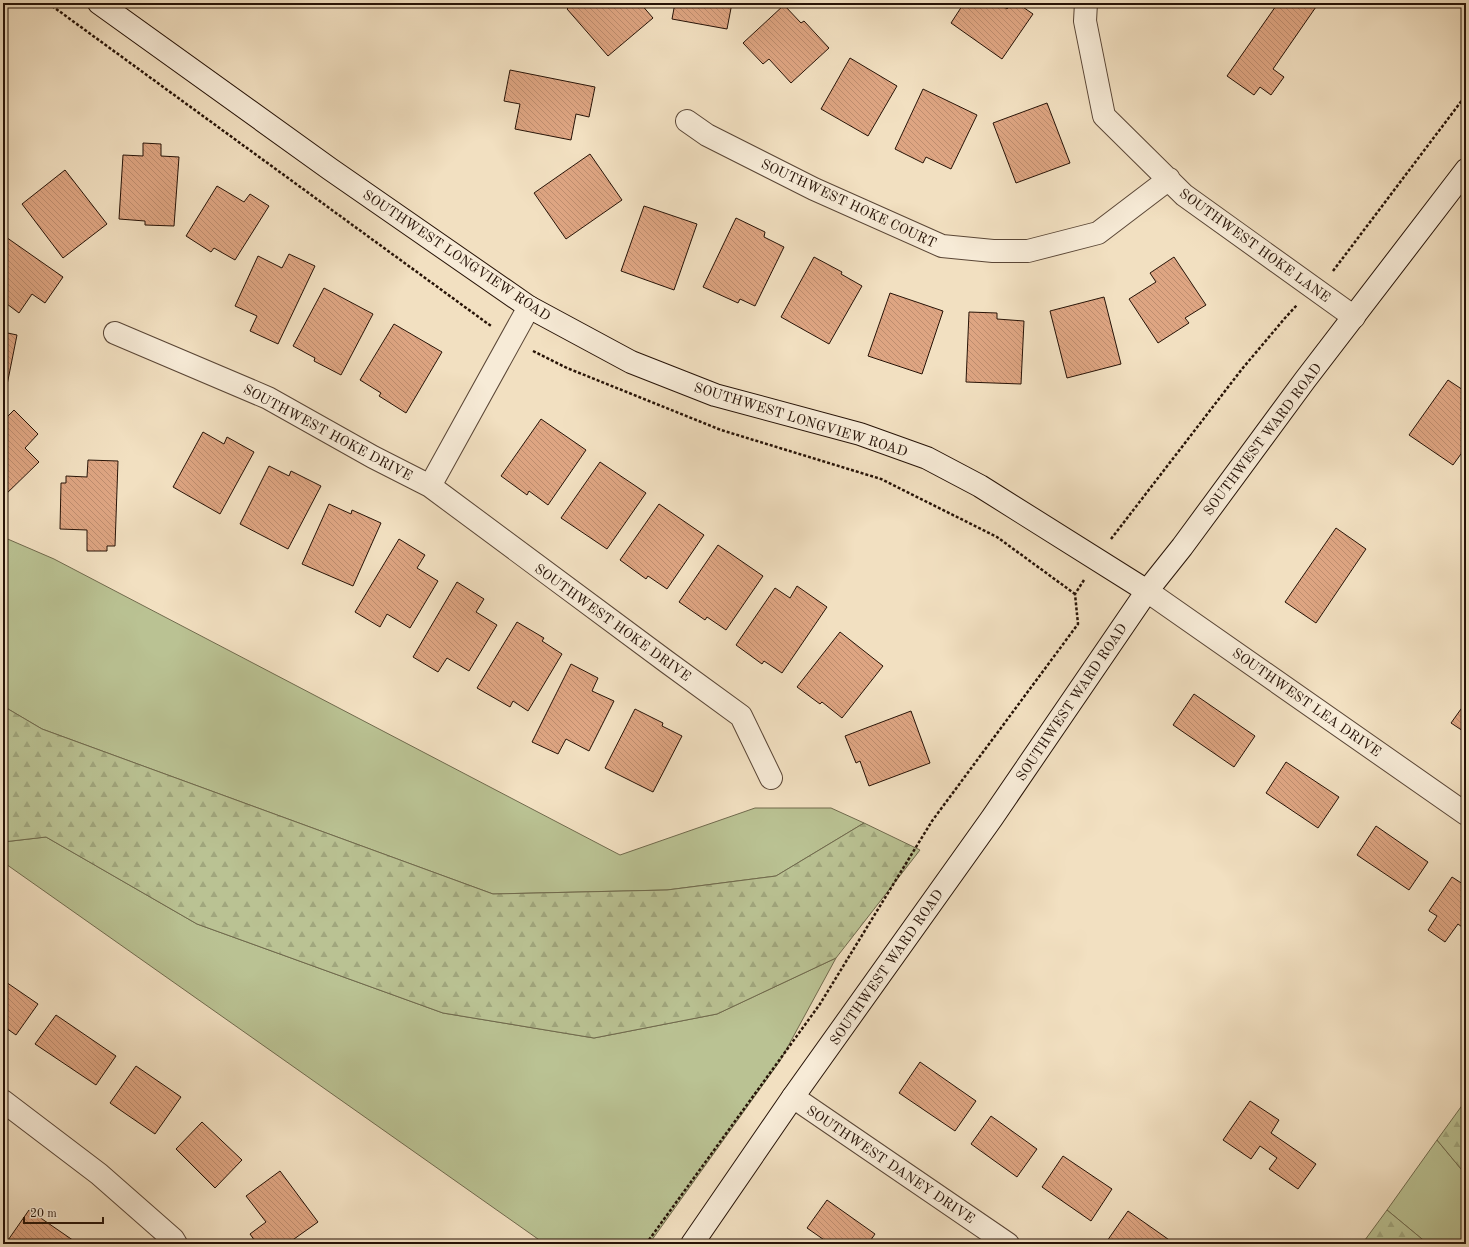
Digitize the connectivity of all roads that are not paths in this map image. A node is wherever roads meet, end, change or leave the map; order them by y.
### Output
1 (99, 3) edge
2 (1086, 3) edge
3 (687, 121) dead end
4 (1466, 170) edge
5 (1169, 179) junction
6 (529, 307) junction
7 (1354, 317) junction
8 (115, 333) dead end
9 (430, 486) junction
10 (1147, 591) junction
11 (771, 778) dead end
12 (1466, 814) edge
13 (793, 1097) junction
14 (3, 1101) edge
15 (176, 1244) edge
16 (692, 1244) edge
17 (1008, 1244) edge

1 - 6 street, SOUTHWEST LONGVIEW ROAD
2 - 5 street, SOUTHWEST HOKE LANE
3 - 5 street, SOUTHWEST HOKE COURT
4 - 7 street, SOUTHWEST WARD ROAD
5 - 7 street, SOUTHWEST HOKE LANE
6 - 9 street, SOUTHWEST HOKE DRIVE
6 - 10 street, SOUTHWEST LONGVIEW ROAD
7 - 10 street, SOUTHWEST WARD ROAD
8 - 9 street, SOUTHWEST HOKE DRIVE
9 - 11 street, SOUTHWEST HOKE DRIVE
10 - 12 street, SOUTHWEST LEA DRIVE
10 - 13 street, SOUTHWEST WARD ROAD
13 - 16 street, SOUTHWEST WARD ROAD
13 - 17 street, SOUTHWEST DANEY DRIVE
14 - 15 street

